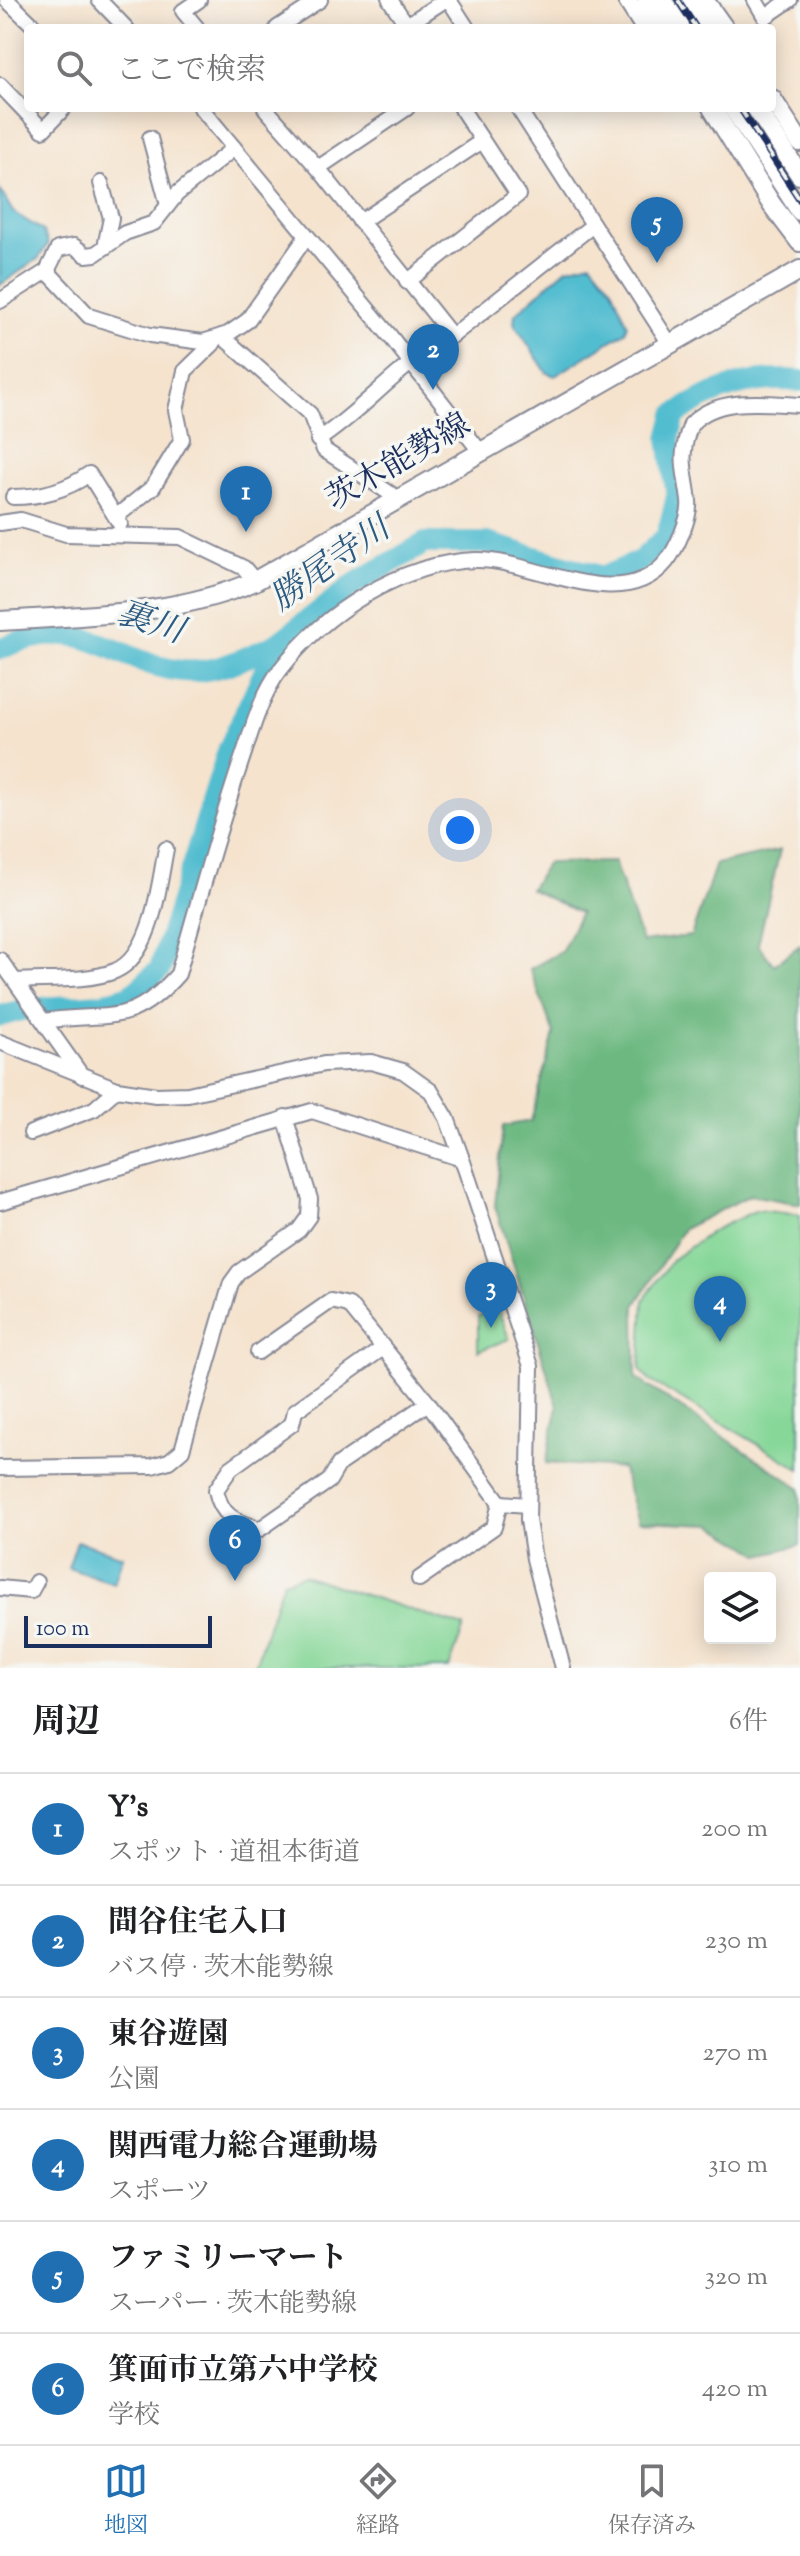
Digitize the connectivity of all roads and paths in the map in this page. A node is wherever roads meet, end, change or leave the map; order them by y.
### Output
1 (7, 0) edge
2 (199, 0) edge
3 (320, 0) edge
4 (390, 0) edge
5 (447, 0) edge
6 (627, 0) edge
7 (647, 0) edge
8 (662, 0) edge
9 (686, 0) edge
10 (704, 0) edge
11 (711, 0) edge
12 (755, 0) edge
13 (790, 0) edge
14 (103, 1) edge
15 (32, 24) edge
16 (123, 24) edge
17 (194, 24) edge
18 (283, 24) edge
19 (404, 24) edge
20 (411, 24) edge
21 (464, 24) edge
22 (642, 24) edge
23 (662, 24) edge
24 (678, 24) edge
25 (701, 24) edge
26 (721, 24) edge
27 (722, 24) edge
28 (0, 85) edge
29 (776, 108) edge
30 (24, 110) edge
31 (26, 112) edge
32 (60, 112) edge
33 (204, 112) edge
34 (274, 112) edge
35 (401, 112) edge
36 (464, 112) edge
37 (521, 112) edge
38 (704, 112) edge
39 (714, 112) edge
40 (736, 112) edge
41 (760, 112) edge
42 (150, 138) dead end
43 (482, 141) junction
44 (733, 145) junction
45 (792, 146) edge
46 (234, 148) junction
47 (318, 168) junction
48 (800, 175) edge
49 (101, 183) dead end
50 (168, 205) junction
51 (800, 211) edge
52 (360, 222) junction
53 (593, 225) junction
54 (307, 236) junction
55 (800, 242) edge
56 (105, 247) junction
57 (800, 270) edge
58 (47, 271) junction
59 (407, 282) junction
60 (0, 301) edge
61 (217, 338) junction
62 (670, 344) junction
63 (411, 363) junction
64 (800, 405) edge
65 (318, 440) junction
66 (479, 450) junction
67 (13, 497) dead end
68 (397, 498) junction
69 (117, 516) junction
70 (0, 523) edge
71 (124, 536) junction
72 (255, 581) junction
73 (0, 621) edge
74 (166, 849) dead end
75 (0, 960) edge
76 (16, 981) junction
77 (44, 1021) junction
78 (0, 1042) edge
79 (82, 1076) junction
80 (117, 1089) junction
81 (285, 1117) junction
82 (31, 1133) dead end
83 (462, 1159) junction
84 (0, 1202) edge
85 (383, 1348) junction
86 (258, 1352) dead end
87 (428, 1403) junction
88 (0, 1468) edge
89 (500, 1503) junction
90 (528, 1505) junction
91 (419, 1579) dead end
92 (36, 1582) dead end
93 (0, 1588) edge
94 (563, 1668) edge

1 - 15 street
2 - 17 street
3 - 18 street
4 - 19 street
5 - 20 street
5 - 21 street
6 - 22 main road
7 - 23 main road
8 - 24 main road
9 - 25 main road
10 - 26 main road
11 - 27 main road
12 - 13 street
14 - 16 street
28 - 30 street
29 - 45 main road
31 - 32 street
33 - 46 street
34 - 47 street
35 - 47 street
36 - 43 street
37 - 53 street
38 - 44 main road
39 - 44 main road
40 - 51 main road
41 - 45 main road
42 - 50 street
43 - 52 street
43 - 59 street
44 - 55 main road
45 - 48 main road
46 - 50 street
46 - 54 street
47 - 52 street
49 - 56 street
50 - 56 street
52 - 59 street
53 - 59 street
53 - 62 street
54 - 61 street
54 - 63 street
56 - 58 street
57 - 62 main road, 茨木能勢線
58 - 60 street
58 - 61 street
61 - 65 street
61 - 69 street
62 - 66 main road, 茨木能勢線
63 - 65 street
63 - 66 street
64 - 77 street
65 - 68 street
66 - 68 main road, 茨木能勢線
67 - 69 street
68 - 72 main road, 茨木能勢線
69 - 71 street
70 - 71 street
71 - 72 street
72 - 73 main road, 茨木能勢線
74 - 76 street
75 - 76 street
76 - 77 street
77 - 79 street
78 - 79 street
79 - 80 street
80 - 82 street
80 - 83 street
81 - 83 street
81 - 84 street
81 - 88 street
83 - 90 street
85 - 86 street
85 - 87 street
85 - 87 street
87 - 89 street
89 - 90 street
89 - 91 street
90 - 94 street
92 - 93 street

